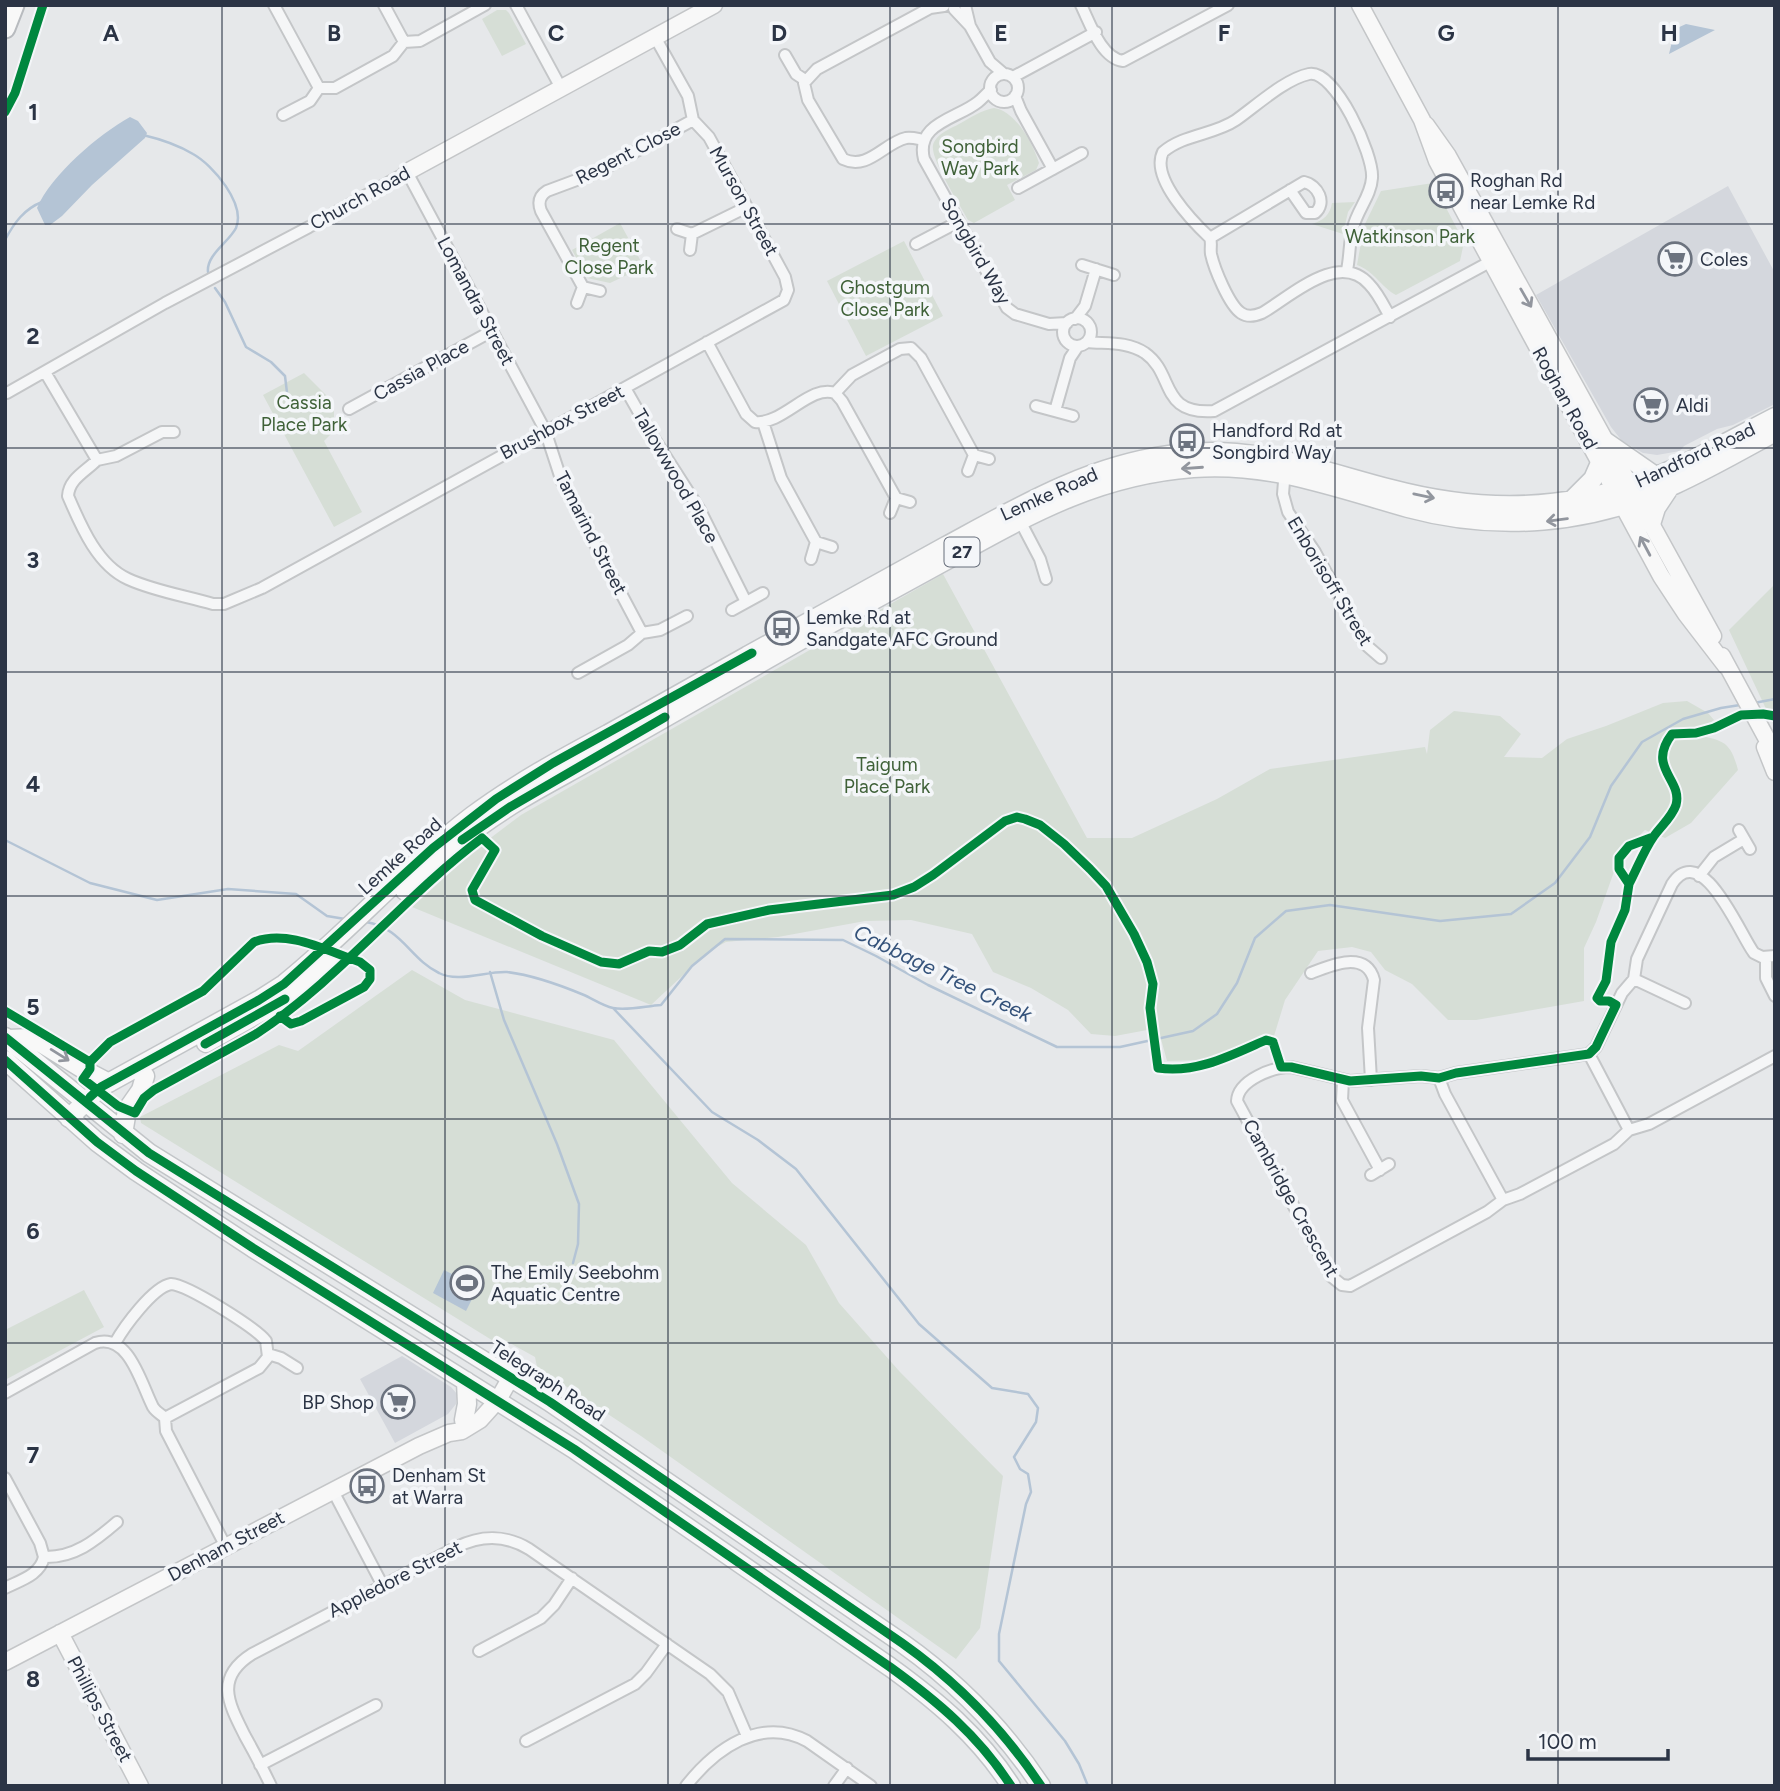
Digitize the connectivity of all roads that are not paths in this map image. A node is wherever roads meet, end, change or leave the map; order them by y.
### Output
1 (14, 5) edge
2 (274, 5) edge
3 (384, 5) edge
4 (485, 5) edge
5 (516, 5) edge
6 (714, 5) edge
7 (1081, 5) edge
8 (1228, 5) edge
9 (1360, 5) edge
10 (931, 6) edge
11 (954, 6) edge
12 (5, 28) edge
13 (1096, 32) junction
14 (655, 37) junction
15 (404, 42) junction
16 (785, 55) dead end
17 (805, 80) junction
18 (1002, 84) junction
19 (561, 88) junction
20 (319, 89) junction
21 (1012, 98) junction
22 (283, 115) dead end
23 (693, 120) junction
24 (923, 141) junction
25 (1082, 153) dead end
26 (1053, 169) junction
27 (407, 172) junction
28 (1018, 188) dead end
29 (1290, 190) dead end
30 (747, 206) junction
31 (957, 222) junction
32 (677, 229) dead end
33 (692, 234) junction
34 (1210, 237) junction
35 (916, 244) dead end
36 (690, 250) dead end
37 (1496, 258) junction
38 (1082, 265) dead end
39 (1096, 269) junction
40 (1347, 270) junction
41 (1114, 275) dead end
42 (583, 287) junction
43 (600, 291) dead end
44 (787, 294) joint
45 (577, 303) dead end
46 (1390, 317) junction
47 (492, 331) junction
48 (1077, 332) junction
49 (707, 342) junction
50 (45, 372) junction
51 (625, 388) junction
52 (7, 393) edge
53 (835, 393) junction
54 (1036, 406) dead end
55 (349, 409) dead end
56 (1055, 411) junction
57 (1073, 416) dead end
58 (1775, 417) edge
59 (762, 422) junction
60 (545, 430) junction
61 (174, 432) dead end
62 (1775, 432) edge
63 (1606, 442) junction
64 (974, 455) junction
65 (989, 459) dead end
66 (97, 460) junction
67 (1600, 463) junction
68 (1286, 466) junction
69 (968, 471) dead end
70 (1655, 477) junction
71 (1670, 487) junction
72 (1626, 495) junction
73 (896, 498) junction
74 (1572, 500) junction
75 (910, 502) dead end
76 (890, 513) dead end
77 (1017, 515) junction
78 (1651, 524) junction
79 (816, 542) junction
80 (832, 547) dead end
81 (811, 559) dead end
82 (1046, 579) dead end
83 (764, 593) dead end
84 (746, 603) junction
85 (732, 610) dead end
86 (687, 616) dead end
87 (642, 633) junction
88 (1381, 658) dead end
89 (1729, 671) junction
90 (578, 673) dead end
91 (1759, 728) junction
92 (1775, 754) edge
93 (1775, 772) edge
94 (1745, 839) dead end
95 (1699, 876) junction
96 (1770, 957) edge
97 (317, 965) junction
98 (1311, 973) dead end
99 (1634, 979) junction
100 (1775, 996) edge
101 (1685, 1003) dead end
102 (7, 1038) edge
103 (1589, 1054) junction
104 (1775, 1056) edge
105 (5, 1060) edge
106 (145, 1076) junction
107 (1439, 1078) junction
108 (1343, 1080) junction
109 (1371, 1080) junction
110 (109, 1083) junction
111 (89, 1105) junction
112 (72, 1121) junction
113 (1629, 1130) junction
114 (123, 1134) junction
115 (1380, 1170) dead end
116 (1503, 1200) junction
117 (115, 1343) junction
118 (268, 1354) junction
119 (303, 1368) dead end
120 (507, 1374) junction
121 (466, 1381) junction
122 (5, 1393) edge
123 (493, 1398) junction
124 (165, 1418) junction
125 (464, 1420) junction
126 (449, 1433) junction
127 (5, 1478) edge
128 (333, 1490) junction
129 (117, 1522) dead end
130 (226, 1547) junction
131 (44, 1557) junction
132 (572, 1578) junction
133 (383, 1586) junction
134 (5, 1588) edge
135 (60, 1633) junction
136 (667, 1644) junction
137 (480, 1651) dead end
138 (5, 1662) edge
139 (376, 1705) dead end
140 (747, 1736) junction
141 (526, 1741) dead end
142 (260, 1765) junction
143 (847, 1768) junction
144 (140, 1786) edge
145 (271, 1786) edge
146 (686, 1786) edge
147 (834, 1786) edge
148 (872, 1786) edge
149 (1012, 1786) edge
150 (1041, 1786) edge

1 - 12 highway
2 - 20 street
3 - 15 street
4 - 15 street
5 - 19 street
6 - 14 main road, Church Road
7 - 13 street
8 - 13 street
9 - 37 main road, Roghan Road
10 - 11 street
10 - 17 street
11 - 18 street
13 - 18 street
14 - 19 main road, Church Road
14 - 23 street, Murson Street
15 - 20 street
16 - 17 street
17 - 24 street
18 - 21 street
18 - 21 street
18 - 24 street
19 - 27 main road, Church Road
20 - 22 street
21 - 26 street
23 - 30 street, Murson Street
23 - 42 street, Regent Close
24 - 31 street, Songbird Way
25 - 26 street
26 - 28 street
27 - 47 street, Lomandra Street
27 - 50 street, Church Road
29 - 34 street
30 - 33 street
30 - 44 street, Murson Street
31 - 35 street
31 - 48 street, Songbird Way
32 - 33 street
33 - 36 street
34 - 40 street
34 - 40 street
37 - 46 street
37 -> 63 main road, Roghan Road
37 - 67 main road, Roghan Road
38 - 39 street
39 - 41 street
39 - 48 street
40 - 46 street
42 - 43 street
42 - 45 street
44 - 49 street, Brushbox Street
46 - 48 street
47 - 55 street, Cassia Place
47 - 60 street, Lomandra Street
48 - 56 street
49 - 51 street, Brushbox Street
49 - 59 street
50 - 52 street, Church Road
50 - 66 street
51 - 60 street, Brushbox Street
51 - 84 street, Tallowwood Place
53 - 59 street
53 - 64 street
53 - 73 street
54 - 56 street
56 - 57 street
58 - 70 main road, Handford Road / 27
59 - 79 street
60 - 66 street, Brushbox Street
60 - 87 street, Tamarind Street
61 - 66 street
62 - 71 main road, Handford Road / 27
63 - 70 main road
63 - 72 main road, Roghan Road
64 - 65 street
64 - 69 street
67 - 72 main road, Roghan Road
67 - 74 main road
72 -> 68 main road, Lemke Road / 27
68 -> 74 main road, Lemke Road / 27
68 - 77 main road, Lemke Road / 27
68 - 88 street, Enborisoff Street
70 - 72 main road, Handford Road / 27
71 - 72 main road, Handford Road / 27
71 - 78 main road
72 - 74 main road, Lemke Road / 27
72 - 78 main road, Roghan Road
89 -> 72 main road, Roghan Road
73 - 75 street
73 - 76 street
77 - 82 street
77 - 97 main road, Lemke Road / 27
78 - 89 main road, Roghan Road
79 - 80 street
79 - 81 street
83 - 84 street
84 - 85 street
86 - 87 street
87 - 90 street
89 - 91 main road, Roghan Road
91 - 92 main road, Roghan Road
91 - 93 main road, Roghan Road
94 - 95 street
95 - 96 street
95 - 99 street
96 - 100 street
97 - 106 main road, Lemke Road / 27
97 - 110 main road, Lemke Road / 27
98 - 109 street
99 - 101 street
99 - 103 street
102 -> 110 main road
102 - 111 main road, Telegraph Road
103 - 107 street, Cambridge Crescent
103 - 113 street
104 - 113 street, Cambridge Crescent
105 - 112 main road
106 - 111 main road, Lemke Road / 27
106 - 114 main road
107 - 109 street, Cambridge Crescent
107 - 116 street
108 - 109 street, Cambridge Crescent
108 - 115 street
108 - 116 street, Cambridge Crescent
110 - 111 main road, Lemke Road / 27
111 - 112 main road, Lemke Road / 27
111 - 114 main road, Telegraph Road
112 - 121 main road
113 - 116 street, Cambridge Crescent
114 - 120 main road, Telegraph Road
117 - 118 street
117 - 122 street
117 - 124 street
118 - 119 street
118 - 124 street
120 - 123 main road, Denham Street
120 - 150 main road, Telegraph Road
121 - 123 main road
121 - 125 main road
123 - 125 main road, Denham Street
123 - 126 main road, Denham Street
123 - 149 main road
124 - 130 street
125 - 126 main road, Denham Street
126 - 128 main road, Denham Street
127 - 131 street
128 - 130 main road, Denham Street
128 - 133 street
129 - 131 street
130 - 135 main road, Denham Street
131 - 134 street
132 - 133 street, Appledore Street
132 - 136 street, Appledore Street
132 - 137 street
133 - 142 street, Appledore Street
135 - 138 main road, Denham Street
135 - 144 main road, Phillips Street
136 - 140 street, Appledore Street
136 - 141 street
139 - 142 street
140 - 143 street
140 - 146 street
142 - 145 street, Appledore Street
143 - 147 street
143 - 148 street

